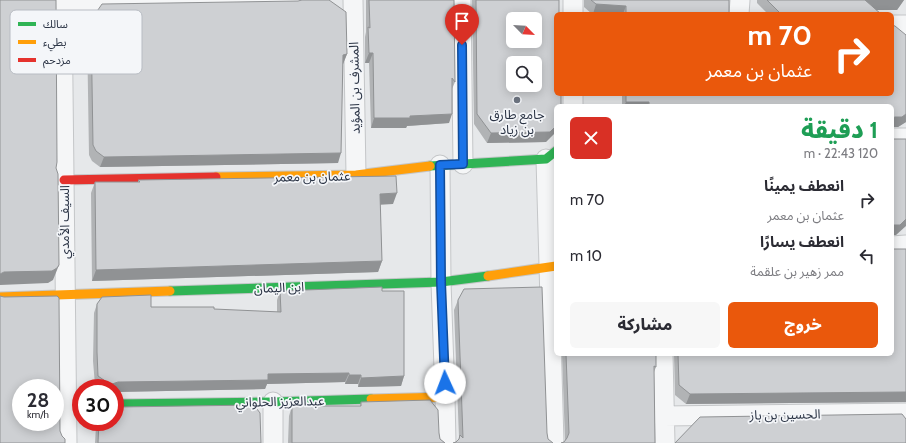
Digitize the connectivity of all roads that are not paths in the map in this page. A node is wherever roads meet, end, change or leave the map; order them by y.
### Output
1 (294, 0) edge
2 (353, 0) edge
3 (461, 0) edge
4 (573, 0) edge
5 (740, 0) edge
6 (62, 2) edge
7 (573, 12) edge
8 (740, 12) edge
9 (894, 25) edge
10 (906, 25) edge
11 (63, 74) edge
12 (894, 138) edge
13 (906, 138) edge
14 (551, 155) edge
15 (463, 164) junction
16 (440, 165) junction
17 (356, 176) junction
18 (64, 180) junction
19 (906, 245) edge
20 (894, 246) edge
21 (553, 267) edge
22 (441, 282) junction
23 (65, 294) junction
24 (0, 297) edge
25 (663, 356) edge
26 (72, 380) edge
27 (446, 397) junction
28 (273, 402) junction
29 (124, 404) edge
30 (906, 413) edge
31 (72, 416) edge
32 (664, 416) junction
33 (67, 443) edge
34 (273, 443) edge
35 (446, 443) edge
36 (554, 443) edge
37 (664, 443) edge

1 - 6 street
2 - 17 street, المشرف بن المؤيد
3 - 15 street
4 - 7 street
5 - 8 street
9 - 10 street
11 - 18 street, السيف الأمدي
12 - 13 street
14 - 15 street, عثمان بن معمر
14 - 21 street
15 - 16 street, عثمان بن معمر
16 - 17 street, عثمان بن معمر
16 - 22 street
17 - 18 street, عثمان بن معمر
18 - 23 street, السيف الأمدي
19 - 20 street
21 - 22 street, ابن اليمان
21 - 36 street
22 - 23 street, ابن اليمان
22 - 27 street
23 - 24 street, ابن اليمان
23 - 26 street, السيف الأمدي
25 - 32 street
27 - 28 street, عبدالعزيز الحلواني
27 - 35 street
28 - 29 street, عبدالعزيز الحلواني
28 - 34 street
30 - 32 street, الحسين بن باز
31 - 33 street, السيف الأمدي
32 - 37 street

